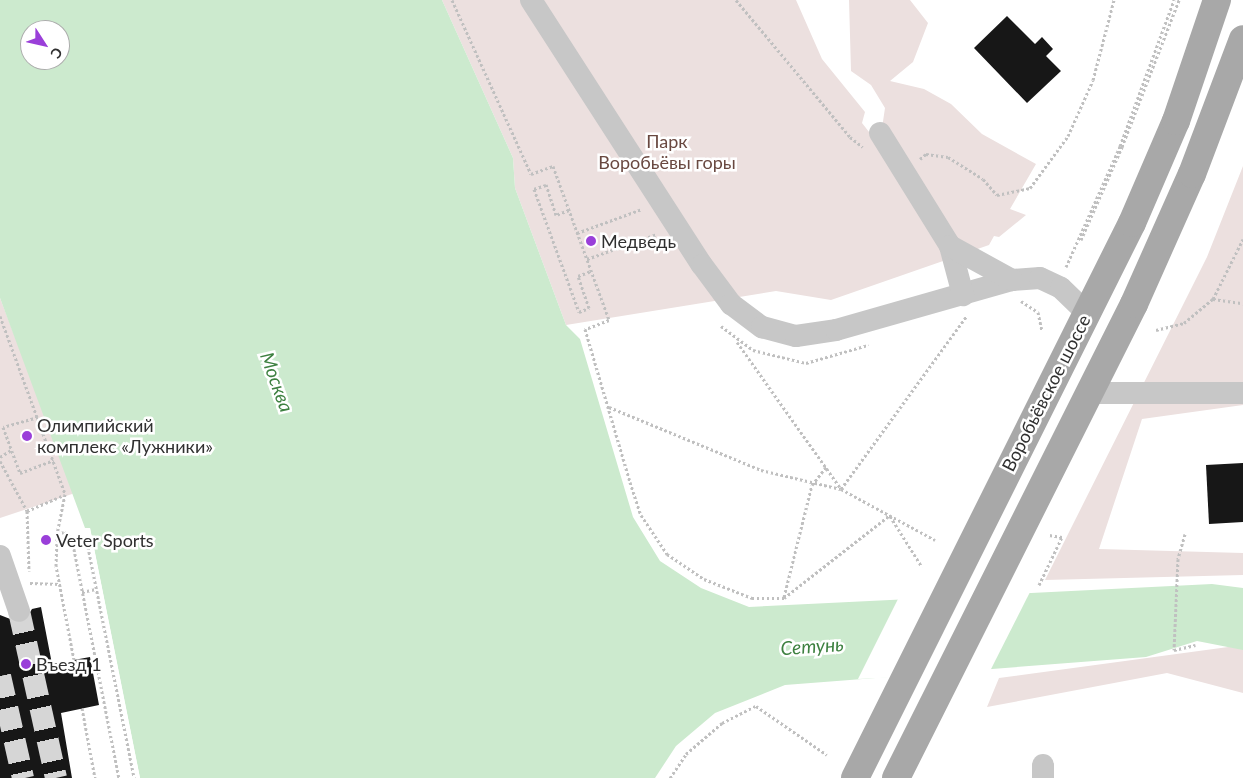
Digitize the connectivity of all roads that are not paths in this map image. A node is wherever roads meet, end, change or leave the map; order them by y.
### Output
1 (531, 0) edge
2 (1217, 0) edge
3 (1243, 39) edge
4 (880, 133) dead end
5 (950, 246) junction
6 (1014, 290) junction
7 (962, 305) junction
8 (1087, 313) junction
9 (1091, 393) junction
10 (1243, 393) edge
11 (0, 556) edge
12 (19, 611) tunnel mouth
13 (831, 766) edge
14 (860, 770) edge
15 (896, 778) edge

1 - 7 street
2 - 8 main road, Воробьёвское шоссе
3 - 9 main road
4 - 5 street
5 - 6 street
5 - 7 street
6 - 7 street
6 - 8 street
8 - 14 main road, Воробьёвское шоссе
9 - 10 street
9 - 15 main road
11 - 12 street
13 - 14 main road

